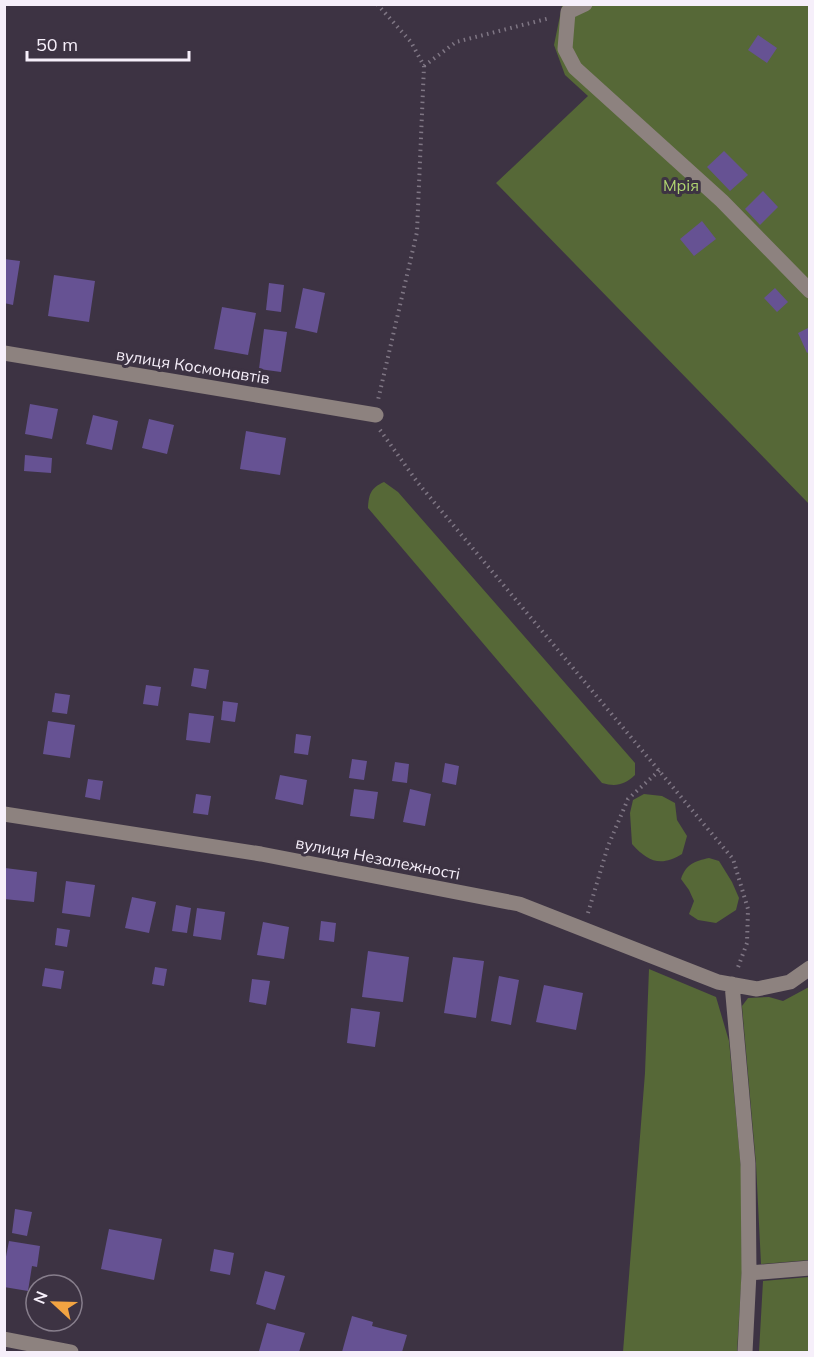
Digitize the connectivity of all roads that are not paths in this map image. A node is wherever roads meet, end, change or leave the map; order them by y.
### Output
1 (585, 4) edge
2 (810, 291) edge
3 (4, 352) edge
4 (376, 415) road end
5 (4, 814) edge
6 (810, 968) edge
7 (732, 984) junction
8 (810, 1268) edge
9 (749, 1273) junction
10 (4, 1339) edge
11 (71, 1353) edge
12 (745, 1353) edge

1 - 2 street
3 - 4 street, вулиця Космонавтів
5 - 7 street, вулиця Незалежності
6 - 7 street, вулиця Незалежності
7 - 9 street
8 - 9 street
9 - 12 street
10 - 11 street

